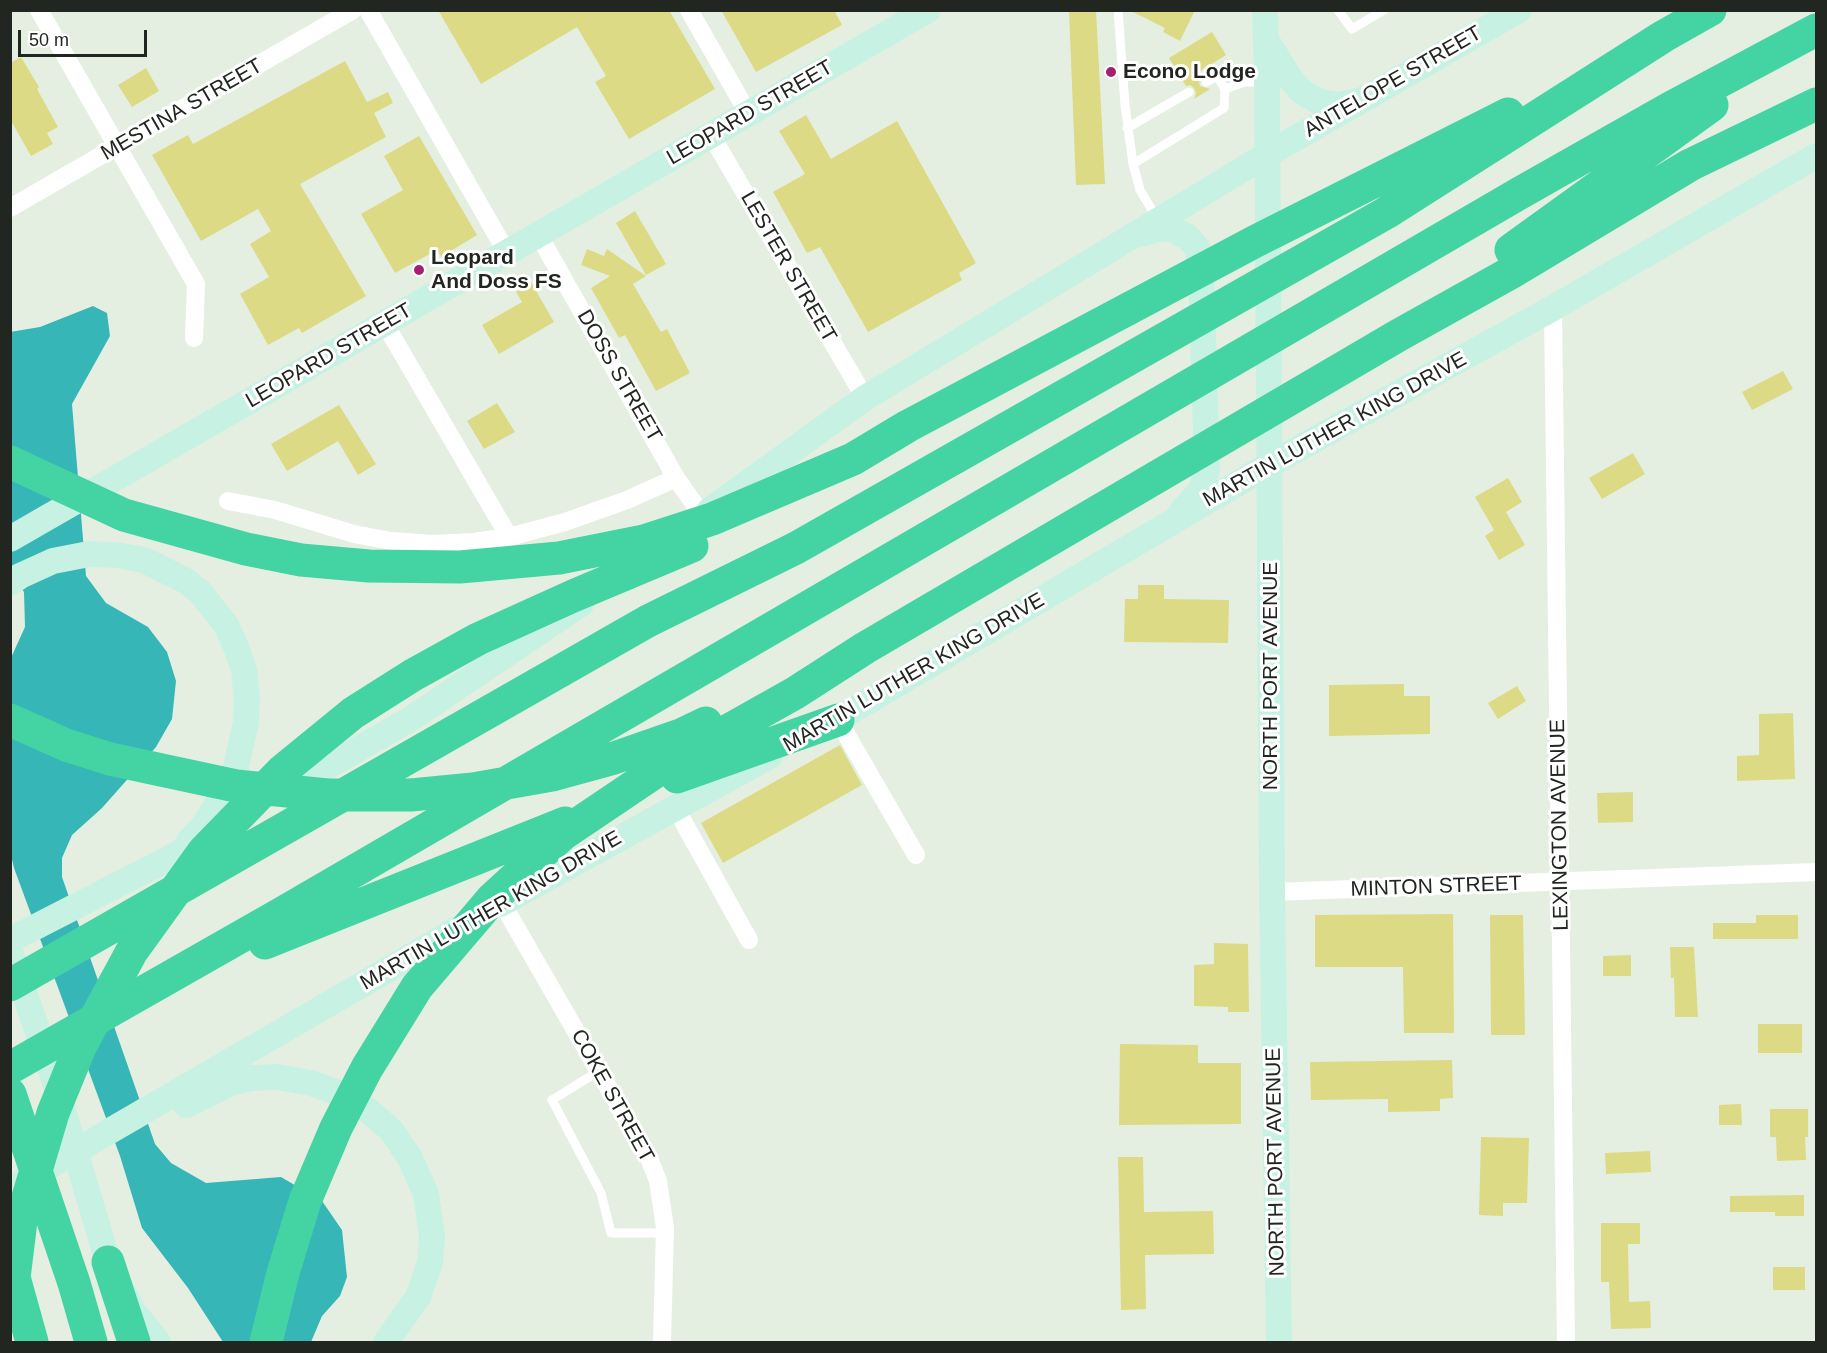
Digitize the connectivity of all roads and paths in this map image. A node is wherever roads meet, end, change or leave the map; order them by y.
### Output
1 (39, 10) edge
2 (353, 10) edge
3 (368, 10) edge
4 (689, 10) edge
5 (928, 10) edge
6 (1118, 10) edge
7 (1265, 10) edge
8 (1338, 10) edge
9 (1384, 10) edge
10 (1519, 10) edge
11 (1710, 10) edge
12 (1816, 30) edge
13 (1664, 36) junction
14 (1267, 41) junction
15 (1206, 82) dead end
16 (1267, 82) junction
17 (1225, 89) junction
18 (1189, 92) dead end
19 (1366, 99) junction
20 (1816, 104) edge
21 (748, 113) junction
22 (1127, 128) junction
23 (711, 135) junction
24 (117, 147) junction
25 (1268, 154) junction
26 (1816, 156) edge
27 (1133, 164) junction
28 (10, 208) edge
29 (1148, 228) junction
30 (538, 234) junction
31 (507, 253) junction
32 (1553, 308) junction
33 (385, 324) junction
34 (1399, 335) junction
35 (194, 338) dead end
36 (865, 398) junction
37 (852, 459) junction
38 (10, 462) edge
39 (1269, 465) junction
40 (676, 478) junction
41 (228, 501) dead end
42 (702, 515) junction
43 (1162, 529) junction
44 (508, 537) junction
45 (10, 539) edge
46 (10, 583) edge
47 (865, 648) junction
48 (10, 720) edge
49 (837, 720) junction
50 (675, 807) junction
51 (916, 855) dead end
52 (168, 859) junction
53 (1816, 873) edge
54 (1560, 883) junction
55 (1272, 892) junction
56 (502, 903) junction
57 (298, 918) junction
58 (10, 940) edge
59 (748, 940) dead end
60 (10, 951) edge
61 (10, 986) edge
62 (10, 1068) edge
63 (599, 1071) junction
64 (10, 1094) edge
65 (10, 1190) edge
66 (665, 1233) junction
67 (108, 1262) junction
68 (10, 1268) edge
69 (10, 1310) edge
70 (32, 1342) edge
71 (91, 1342) edge
72 (134, 1342) edge
73 (158, 1342) edge
74 (266, 1342) edge
75 (386, 1342) edge
76 (662, 1342) edge
77 (1279, 1342) edge
78 (1566, 1342) edge

1 - 24 street
2 - 24 street, MESTINA STREET
3 - 31 street
4 - 21 street
5 - 21 main road, LEOPARD STREET
6 - 22 lane
7 - 14 main road, NORTH PORT AVENUE
8 - 9 lane
10 - 19 main road, ANTELOPE STREET
11 - 13 highway
12 - 34 highway
12 - 57 highway
13 - 37 highway
13 - 61 highway
14 - 16 main road, NORTH PORT AVENUE
14 - 19 main road
15 - 17 lane
16 - 17 lane
16 - 25 main road, NORTH PORT AVENUE
17 - 27 lane
18 - 22 lane
19 - 25 main road, ANTELOPE STREET
20 - 34 highway
21 - 23 main road, LEOPARD STREET
22 - 27 lane
23 - 30 main road, LEOPARD STREET
23 - 36 street, LESTER STREET
24 - 28 street, MESTINA STREET
24 - 35 street
25 - 29 main road, ANTELOPE STREET
25 - 39 main road, NORTH PORT AVENUE
26 - 32 main road, MARTIN LUTHER KING DRIVE
27 - 29 lane
29 - 36 main road, ANTELOPE STREET
29 - 43 main road
30 - 31 main road, LEOPARD STREET
30 - 40 street, DOSS STREET
31 - 33 main road, LEOPARD STREET
32 - 39 main road, MARTIN LUTHER KING DRIVE
32 - 54 street, LEXINGTON AVENUE
33 - 44 street
33 - 45 main road, LEOPARD STREET
34 - 47 highway
36 - 42 main road, ANTELOPE STREET
37 - 38 highway
37 - 69 highway
39 - 43 main road, MARTIN LUTHER KING DRIVE
39 - 55 main road, NORTH PORT AVENUE
40 - 42 street, DOSS STREET
40 - 44 street
41 - 44 street
42 - 52 main road, ANTELOPE STREET
43 - 49 main road, MARTIN LUTHER KING DRIVE
46 - 52 main road
47 - 48 highway
47 - 74 highway
49 - 50 main road, MARTIN LUTHER KING DRIVE
49 - 51 street
49 - 57 highway
50 - 56 main road, MARTIN LUTHER KING DRIVE
50 - 59 street
52 - 58 main road
53 - 54 street, MINTON STREET
54 - 55 street, MINTON STREET
54 - 78 street, LEXINGTON AVENUE
55 - 77 main road, NORTH PORT AVENUE
56 - 63 street, COKE STREET
56 - 65 main road, MARTIN LUTHER KING DRIVE
57 - 62 highway
60 - 67 main road
63 - 66 street, COKE STREET
63 - 66 lane
64 - 71 highway
65 - 75 main road
66 - 76 street, COKE STREET
67 - 72 highway
67 - 73 main road
68 - 70 highway

